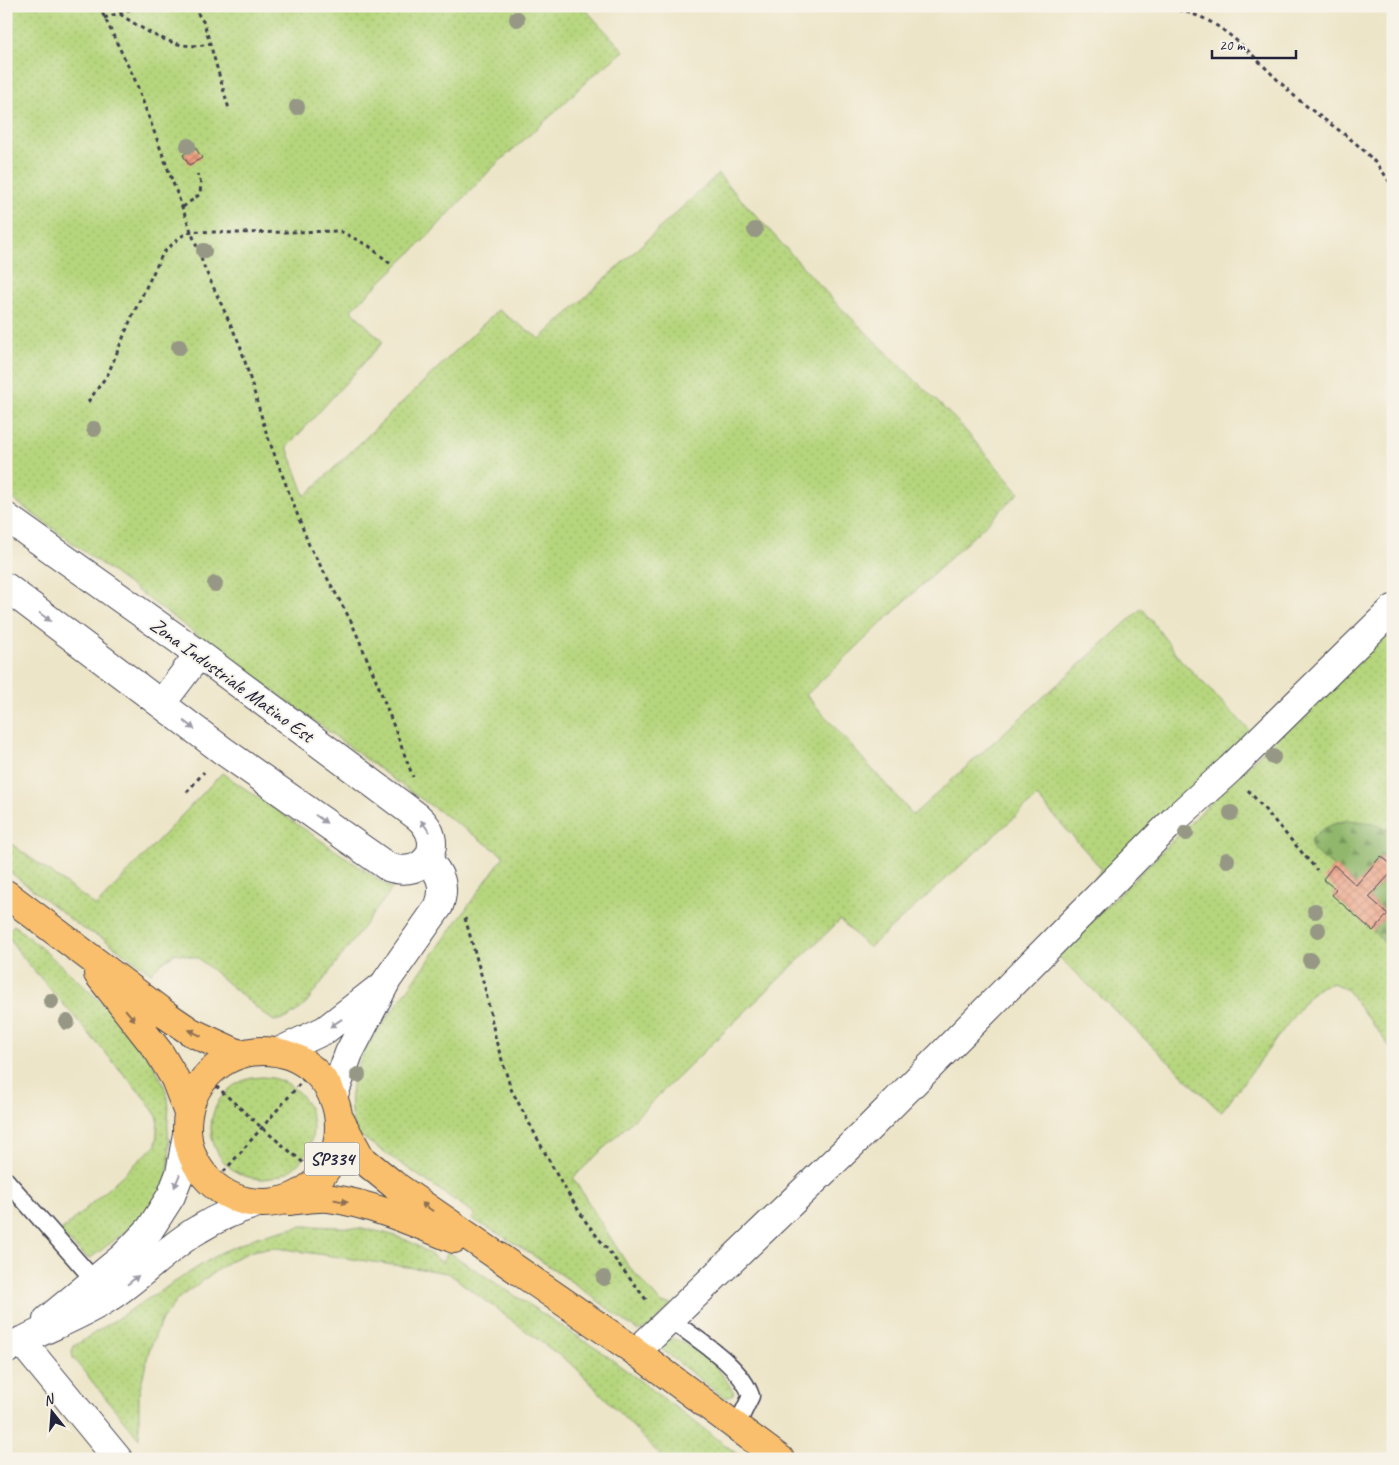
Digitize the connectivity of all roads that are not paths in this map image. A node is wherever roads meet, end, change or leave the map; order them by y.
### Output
1 (6, 517) edge
2 (6, 587) edge
3 (1393, 609) edge
4 (198, 654) junction
5 (161, 704) junction
6 (427, 859) junction
7 (6, 894) edge
8 (79, 949) junction
9 (387, 980) junction
10 (278, 1052) junction
11 (239, 1054) junction
12 (336, 1108) junction
13 (187, 1123) junction
14 (6, 1180) edge
15 (267, 1202) junction
16 (495, 1256) junction
17 (101, 1288) junction
18 (671, 1320) junction
19 (19, 1342) edge
20 (636, 1352) junction
21 (736, 1427) junction
22 (118, 1459) edge
23 (780, 1459) edge

1 - 4 street, Zona Industriale Matino Est
2 -> 5 street
3 - 18 street
4 - 5 street
6 -> 4 street, Zona Industriale Matino Est
5 -> 6 street
6 - 9 street
7 - 8 main road, SP334
11 -> 8 main road, SP334
8 -> 13 main road, SP334
9 -> 10 street
9 - 12 street
10 - 11 main road, SP334
10 - 12 main road, SP334
11 - 13 main road, SP334
12 - 15 main road, SP334
16 -> 12 main road, SP334
13 - 15 main road, SP334
13 -> 17 street
14 - 17 lane
15 -> 16 main road, SP334
17 -> 15 street
16 - 20 main road, SP334
17 - 19 street
18 - 20 street
18 - 21 lane
19 - 22 street
20 - 21 main road, SP334
21 - 23 main road, SP334

